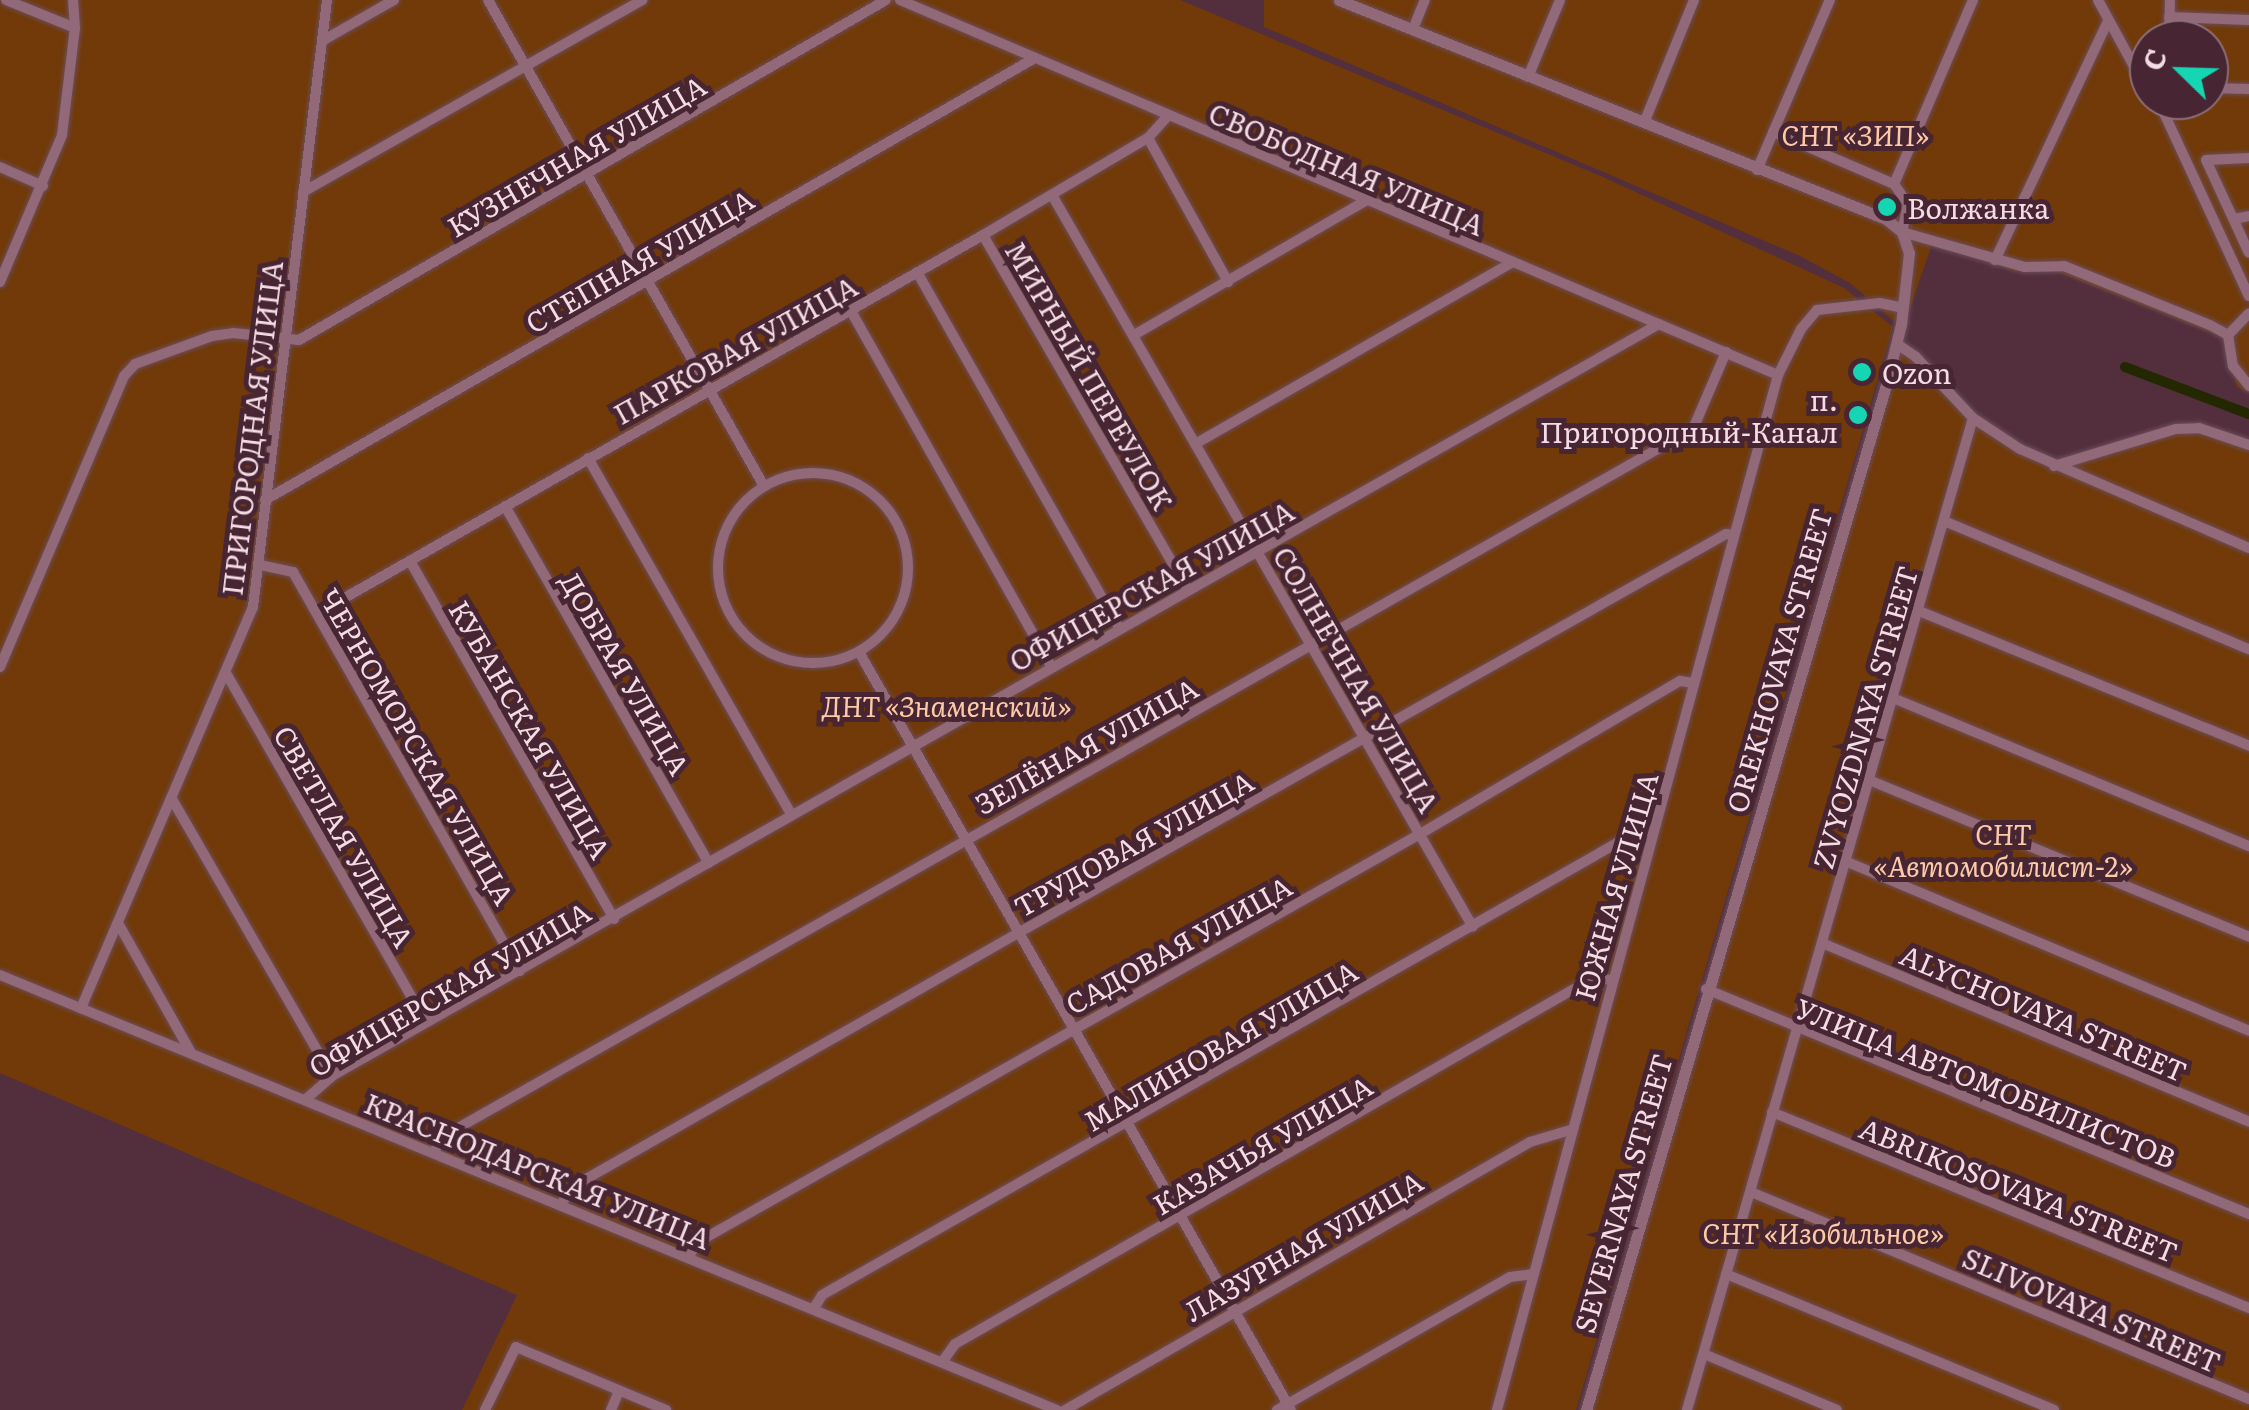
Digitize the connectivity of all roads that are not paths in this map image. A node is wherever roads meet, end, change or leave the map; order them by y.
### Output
1 (6, 0) edge
2 (73, 0) edge
3 (327, 0) edge
4 (394, 0) edge
5 (488, 0) edge
6 (643, 0) edge
7 (886, 0) edge
8 (900, 0) edge
9 (1339, 0) edge
10 (1425, 0) edge
11 (1560, 0) edge
12 (1694, 0) edge
13 (1830, 0) edge
14 (1973, 0) edge
15 (2098, 0) edge
16 (2170, 0) edge
17 (2169, 18) joint
18 (2249, 20) edge
19 (2107, 23) junction
20 (74, 28) junction
21 (1413, 29) junction
22 (322, 40) junction
23 (1035, 58) junction
24 (2129, 60) edge
25 (527, 67) junction
26 (1528, 77) junction
27 (1167, 117) junction
28 (2170, 120) edge
29 (1644, 123) junction
30 (1773, 132) junction
31 (1148, 138) junction
32 (2249, 158) edge
33 (0, 167) edge
34 (1757, 170) junction
35 (588, 175) junction
36 (1894, 184) junction
37 (42, 186) junction
38 (303, 192) junction
39 (1052, 195) junction
40 (1367, 200) junction
41 (2249, 216) edge
42 (2234, 219) junction
43 (1902, 232) junction
44 (983, 235) junction
45 (2249, 252) edge
46 (1995, 260) junction
47 (1513, 262) junction
48 (917, 272) junction
49 (649, 280) junction
50 (0, 282) edge
51 (1228, 282) junction
52 (2249, 296) edge
53 (1904, 308) junction
54 (850, 311) junction
55 (2249, 313) edge
56 (1658, 324) junction
57 (2228, 334) junction
58 (1134, 336) junction
59 (285, 341) junction
60 (1897, 344) junction
61 (1726, 352) junction
62 (1778, 375) junction
63 (2249, 386) edge
64 (709, 388) junction
65 (1973, 418) junction
66 (1195, 444) junction
67 (2249, 445) edge
68 (588, 458) junction
69 (2054, 466) junction
70 (764, 486) junction
71 (265, 500) junction
72 (505, 506) junction
73 (1944, 521) junction
74 (1734, 535) junction
75 (2249, 548) edge
76 (1256, 551) junction
77 (410, 560) junction
78 (260, 566) junction
79 (1188, 590) junction
80 (1919, 611) junction
81 (318, 613) junction
82 (1120, 628) junction
83 (1312, 644) junction
84 (2249, 648) edge
85 (859, 652) junction
86 (0, 667) edge
87 (1052, 667) junction
88 (226, 672) junction
89 (1694, 683) junction
90 (1892, 698) junction
91 (1366, 738) junction
92 (912, 745) junction
93 (2249, 746) edge
94 (1869, 780) junction
95 (172, 799) junction
96 (792, 815) junction
97 (1654, 831) junction
98 (1420, 834) junction
99 (967, 838) junction
100 (2249, 846) edge
101 (1845, 860) junction
102 (709, 863) junction
103 (614, 919) junction
104 (118, 923) junction
105 (1472, 927) junction
106 (1017, 934) junction
107 (2249, 937) edge
108 (1822, 943) junction
109 (520, 971) junction
110 (0, 975) edge
111 (1612, 980) junction
112 (1706, 990) junction
113 (81, 1008) junction
114 (426, 1022) junction
115 (1074, 1028) junction
116 (1794, 1028) junction
117 (2249, 1031) edge
118 (191, 1052) junction
119 (332, 1076) junction
120 (306, 1099) junction
121 (1772, 1112) junction
122 (2249, 1122) edge
123 (1127, 1124) junction
124 (1570, 1130) junction
125 (435, 1150) junction
126 (1751, 1192) junction
127 (562, 1203) junction
128 (2249, 1214) edge
129 (1180, 1216) junction
130 (689, 1256) junction
131 (1534, 1274) junction
132 (1726, 1274) junction
133 (814, 1308) junction
134 (2249, 1308) edge
135 (1235, 1310) junction
136 (1704, 1354) junction
137 (942, 1362) junction
138 (620, 1391) junction
139 (2249, 1399) edge
140 (1285, 1408) edge
141 (486, 1410) edge
142 (611, 1410) edge
143 (666, 1410) edge
144 (1061, 1410) edge
145 (1497, 1410) edge
146 (1586, 1410) edge
147 (1687, 1410) edge
148 (1837, 1410) edge
149 (2054, 1410) edge

1 - 20 street
2 - 20 street
3 - 22 street, ПРИГОРОДНАЯ УЛИЦА
4 - 22 street
5 - 25 street
6 - 25 street
7 - 35 street, КУЗНЕЧНАЯ УЛИЦА
8 - 23 street, СВОБОДНАЯ УЛИЦА
9 - 21 street
10 - 21 street
11 - 26 street
12 - 29 street
13 - 30 street
14 - 36 street
15 - 19 street
16 - 17 street
17 - 18 street
19 - 24 street
19 - 46 street
20 - 37 street
21 - 26 street
22 - 38 street, ПРИГОРОДНАЯ УЛИЦА
23 - 27 street, СВОБОДНАЯ УЛИЦА
23 - 49 street, СТЕПНАЯ УЛИЦА
25 - 35 street
25 - 38 street
26 - 29 street
27 - 31 street, ПАРКОВАЯ УЛИЦА
27 - 40 street, СВОБОДНАЯ УЛИЦА
28 - 52 street
29 - 34 street
30 - 34 street
30 - 36 street
31 - 39 street, ПАРКОВАЯ УЛИЦА
31 - 51 street
32 - 42 street
33 - 37 street
34 - 43 street
35 - 49 street
35 - 59 street, КУЗНЕЧНАЯ УЛИЦА
36 - 43 street
37 - 50 street
38 - 59 street, ПРИГОРОДНАЯ УЛИЦА
39 - 44 street, ПАРКОВАЯ УЛИЦА
39 - 58 street, СОЛНЕЧНАЯ УЛИЦА
40 - 47 street, СВОБОДНАЯ УЛИЦА
40 - 51 street
41 - 42 street
42 - 45 street
43 - 46 street
43 - 53 street, OREKHOVAYA STREET
44 - 48 street, ПАРКОВАЯ УЛИЦА
44 - 79 street, МИРНЫЙ ПЕРЕУЛОК
46 - 57 street
47 - 56 street, СВОБОДНАЯ УЛИЦА
47 - 66 street
48 - 54 street, ПАРКОВАЯ УЛИЦА
48 - 82 street
49 - 64 street
49 - 71 street, СТЕПНАЯ УЛИЦА
51 - 58 street
53 - 60 street, OREKHOVAYA STREET
53 - 62 street, ЮЖНАЯ УЛИЦА
54 - 64 street, ПАРКОВАЯ УЛИЦА
54 - 87 street
55 - 57 street
56 - 61 street, СВОБОДНАЯ УЛИЦА
56 - 76 street, ОФИЦЕРСКАЯ УЛИЦА
57 - 63 street
58 - 66 street, СОЛНЕЧНАЯ УЛИЦА
59 - 71 street, ПРИГОРОДНАЯ УЛИЦА
59 - 86 street
60 - 65 street
60 - 112 street, OREKHOVAYA STREET
61 - 62 street, СВОБОДНАЯ УЛИЦА
61 - 83 street, ЗЕЛЁНАЯ УЛИЦА
62 - 74 street, ЮЖНАЯ УЛИЦА
64 - 68 street, ПАРКОВАЯ УЛИЦА
64 - 70 street
65 - 69 street
65 - 73 street, ZVYOZDNAYA STREET
66 - 76 street, СОЛНЕЧНАЯ УЛИЦА
67 - 69 street
68 - 72 street, ПАРКОВАЯ УЛИЦА
68 - 96 street
69 - 75 street
70 - 85 street
70 - 85 street
71 - 78 street, ПРИГОРОДНАЯ УЛИЦА
72 - 77 street, ПАРКОВАЯ УЛИЦА
72 - 102 street, ДОБРАЯ УЛИЦА
73 - 80 street, ZVYOZDNAYA STREET
73 - 84 street
74 - 89 street, ЮЖНАЯ УЛИЦА
74 - 91 street, ТРУДОВАЯ УЛИЦА
76 - 79 street, ОФИЦЕРСКАЯ УЛИЦА
76 - 83 street, СОЛНЕЧНАЯ УЛИЦА
77 - 81 street, ПАРКОВАЯ УЛИЦА
77 - 103 street, КУБАНСКАЯ УЛИЦА
78 - 81 street, ЧЕРНОМОРСКАЯ УЛИЦА
78 - 88 street, ПРИГОРОДНАЯ УЛИЦА
79 - 82 street, ОФИЦЕРСКАЯ УЛИЦА
80 - 90 street, ZVYOZDNAYA STREET
80 - 93 street
81 - 109 street, ЧЕРНОМОРСКАЯ УЛИЦА
82 - 87 street, ОФИЦЕРСКАЯ УЛИЦА
83 - 91 street, СОЛНЕЧНАЯ УЛИЦА
83 - 99 street, ЗЕЛЁНАЯ УЛИЦА
85 - 92 street
87 - 92 street, ОФИЦЕРСКАЯ УЛИЦА
88 - 95 street, ПРИГОРОДНАЯ УЛИЦА
88 - 114 street, СВЕТЛАЯ УЛИЦА
89 - 97 street, ЮЖНАЯ УЛИЦА
89 - 98 street, САДОВАЯ УЛИЦА
90 - 94 street, ZVYOZDNAYA STREET
90 - 100 street
91 - 98 street, СОЛНЕЧНАЯ УЛИЦА
91 - 106 street, ТРУДОВАЯ УЛИЦА
92 - 96 street, ОФИЦЕРСКАЯ УЛИЦА
92 - 99 street
94 - 101 street, ZVYOZDNAYA STREET
94 - 107 street
95 - 104 street, ПРИГОРОДНАЯ УЛИЦА
95 - 119 street
96 - 102 street, ОФИЦЕРСКАЯ УЛИЦА
97 - 105 street, МАЛИНОВАЯ УЛИЦА
97 - 111 street, ЮЖНАЯ УЛИЦА
98 - 105 street, СОЛНЕЧНАЯ УЛИЦА
98 - 115 street, САДОВАЯ УЛИЦА
99 - 106 street
99 - 125 street, ЗЕЛЁНАЯ УЛИЦА
101 - 108 street, ZVYOZDNAYA STREET
101 - 117 street
102 - 103 street, ОФИЦЕРСКАЯ УЛИЦА
103 - 109 street, ОФИЦЕРСКАЯ УЛИЦА
104 - 113 street, ПРИГОРОДНАЯ УЛИЦА
104 - 118 street
105 - 123 street, МАЛИНОВАЯ УЛИЦА
106 - 115 street
106 - 127 street, ТРУДОВАЯ УЛИЦА
108 - 116 street, ZVYOZDNAYA STREET
108 - 122 street, ALYCHOVAYA STREET
109 - 114 street, ОФИЦЕРСКАЯ УЛИЦА
110 - 113 street, КРАСНОДАРСКАЯ УЛИЦА
111 - 124 street, ЮЖНАЯ УЛИЦА
111 - 129 street, КАЗАЧЬЯ УЛИЦА
112 - 116 street, УЛИЦА АВТОМОБИЛИСТОВ
112 - 146 street, SEVERNAYA STREET
113 - 118 street, КРАСНОДАРСКАЯ УЛИЦА
114 - 119 street, ОФИЦЕРСКАЯ УЛИЦА
115 - 123 street
115 - 130 street, САДОВАЯ УЛИЦА
116 - 121 street
116 - 128 street, УЛИЦА АВТОМОБИЛИСТОВ
118 - 120 street, КРАСНОДАРСКАЯ УЛИЦА
119 - 120 street, ОФИЦЕРСКАЯ УЛИЦА
120 - 125 street, КРАСНОДАРСКАЯ УЛИЦА
121 - 126 street
121 - 134 street, ABRIKOSOVAYA STREET
123 - 129 street
123 - 133 street, МАЛИНОВАЯ УЛИЦА
124 - 131 street, ЮЖНАЯ УЛИЦА
124 - 135 street, ЛАЗУРНАЯ УЛИЦА
125 - 127 street, КРАСНОДАРСКАЯ УЛИЦА
126 - 132 street
126 - 139 street, SLIVOVAYA STREET
127 - 130 street, КРАСНОДАРСКАЯ УЛИЦА
129 - 135 street
129 - 137 street, КАЗАЧЬЯ УЛИЦА
130 - 133 street, КРАСНОДАРСКАЯ УЛИЦА
131 - 140 street
131 - 145 street, ЮЖНАЯ УЛИЦА
132 - 136 street
132 - 149 street
133 - 137 street, КРАСНОДАРСКАЯ УЛИЦА
135 - 140 street
135 - 144 street, ЛАЗУРНАЯ УЛИЦА
136 - 147 street
136 - 148 street
137 - 144 street, КРАСНОДАРСКАЯ УЛИЦА
138 - 141 street
138 - 142 street
138 - 143 street

